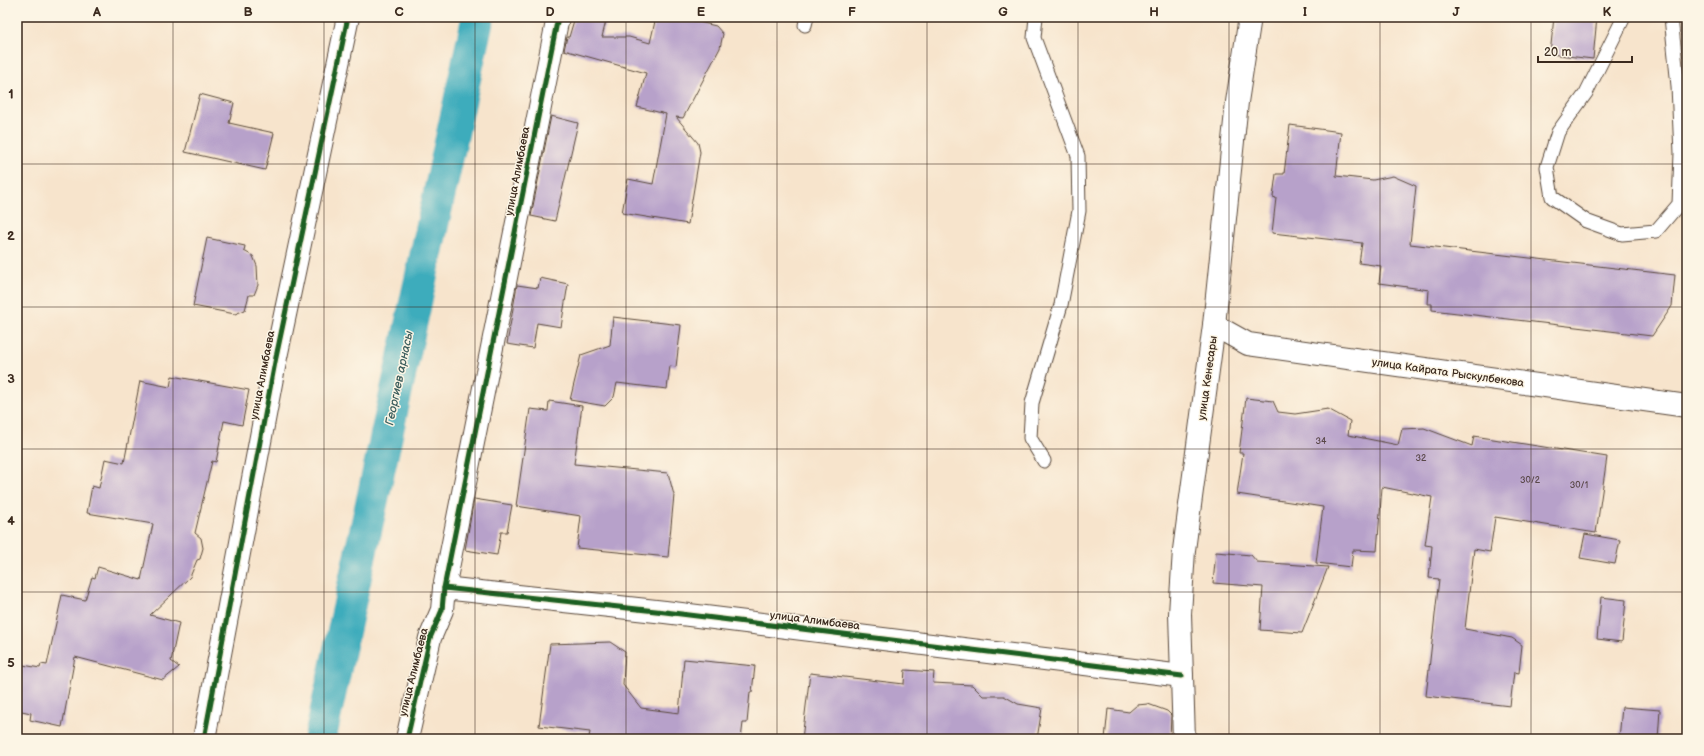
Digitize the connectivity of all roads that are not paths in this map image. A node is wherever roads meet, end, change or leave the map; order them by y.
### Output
1 (348, 17) edge
2 (558, 17) edge
3 (1036, 17) edge
4 (1250, 17) edge
5 (1624, 17) edge
6 (1671, 17) edge
7 (1214, 325) junction
8 (1687, 406) edge
9 (1044, 461) dead end
10 (444, 588) junction
11 (1182, 676) junction
12 (204, 739) edge
13 (407, 739) edge
14 (1184, 739) edge

1 - 12 street, улица Алимбаева
2 - 10 street, улица Алимбаева
3 - 9 lane
4 - 7 street, улица Кенесары
5 - 6 lane
7 - 8 street, улица Кайрата Рыскулбекова
7 - 11 street, улица Кенесары
10 - 11 street, улица Алимбаева
10 - 13 street, улица Алимбаева
11 - 14 street, улица Кенесары

